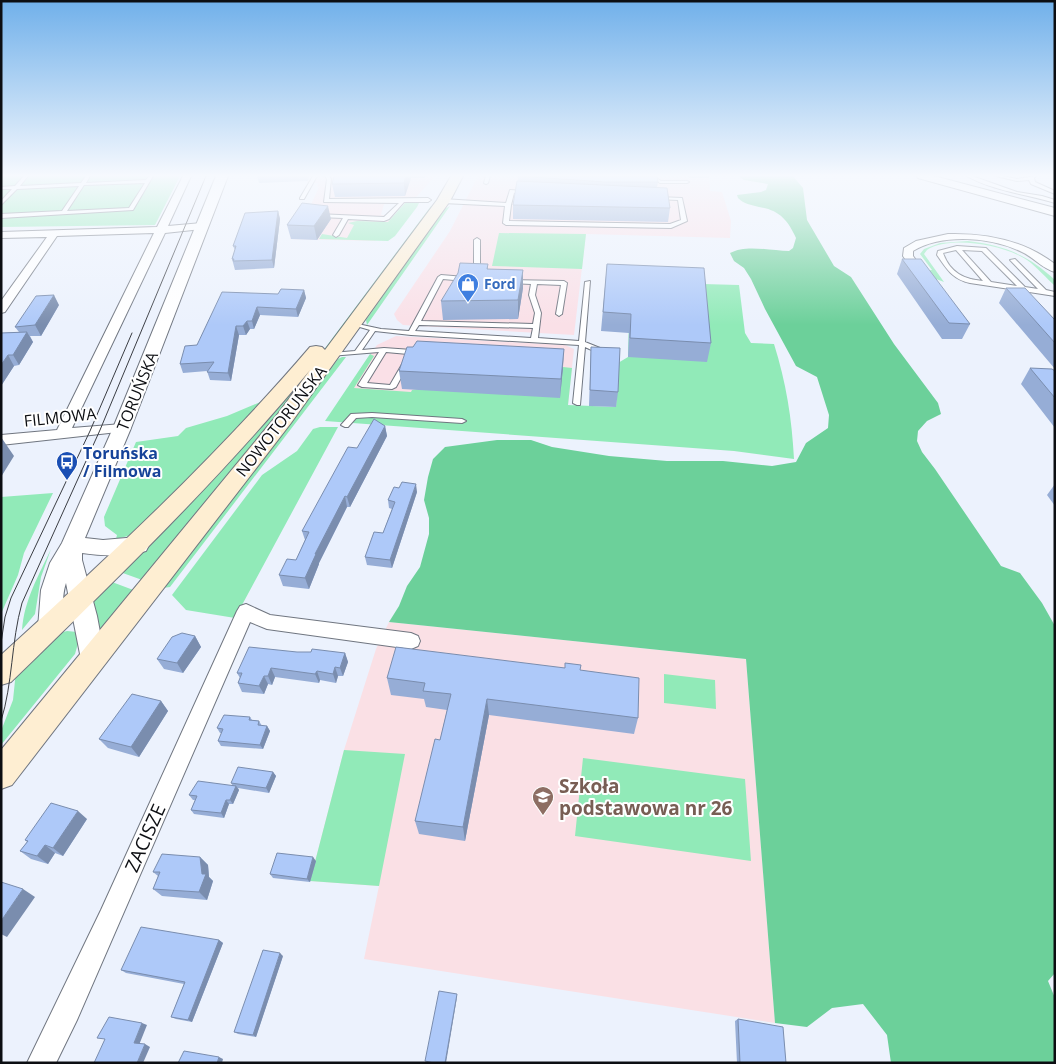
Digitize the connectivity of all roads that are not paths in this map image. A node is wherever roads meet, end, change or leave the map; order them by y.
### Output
1 (163, 226) edge
2 (202, 226) joint
3 (341, 226) edge
4 (416, 226) edge
5 (422, 226) edge
6 (652, 226) edge
7 (672, 226) edge
8 (161, 230) junction
9 (54, 234) junction
10 (1, 235) edge
11 (336, 235) dead end
12 (477, 240) dead end
13 (957, 248) junction
14 (1012, 260) dead end
15 (916, 266) edge
16 (1055, 269) edge
17 (472, 279) junction
18 (481, 279) edge
19 (499, 280) edge
20 (534, 282) junction
21 (588, 282) dead end
22 (988, 284) junction
23 (1023, 289) junction
24 (1044, 292) junction
25 (1055, 294) edge
26 (1, 310) edge
27 (559, 314) dead end
28 (416, 323) junction
29 (535, 326) junction
30 (364, 327) junction
31 (411, 334) junction
32 (534, 340) junction
33 (582, 343) junction
34 (384, 350) junction
35 (610, 350) edge
36 (358, 351) junction
37 (412, 352) junction
38 (422, 352) edge
39 (332, 355) junction
40 (577, 403) dead end
41 (462, 421) dead end
42 (345, 425) dead end
43 (122, 428) junction
44 (62, 434) junction
45 (1, 440) edge
46 (72, 544) junction
47 (138, 545) junction
48 (80, 600) junction
49 (50, 628) junction
50 (411, 641) dead end
51 (93, 659) junction
52 (1, 674) edge
53 (1, 774) edge
54 (41, 1063) edge

1 - 8 street
2 - 8 street
2 - 43 street, TORUŃSKA
3 - 11 lane
4 - 47 main road, NOWOTORUŃSKA
5 - 30 main road, NOWOTORUŃSKA
6 - 7 lane
8 - 9 street
8 - 44 street
9 - 10 street
9 - 26 street
12 - 17 lane
13 - 22 lane
13 - 22 lane
13 - 23 lane
14 - 24 lane
15 - 16 street
17 - 18 lane
17 - 28 lane
19 - 20 lane
20 - 27 lane
20 - 29 lane
21 - 33 lane
22 - 23 lane
23 - 24 lane
24 - 25 lane
28 - 29 lane
28 - 31 lane
29 - 32 lane
30 - 31 lane
30 - 36 lane
30 - 39 main road, NOWOTORUŃSKA
31 - 32 lane
32 - 33 lane
33 - 35 lane
33 - 40 lane
34 - 36 lane
34 - 37 lane
34 - 37 lane
36 - 39 lane
37 - 38 lane
39 - 51 main road, NOWOTORUŃSKA
41 - 42 lane
43 - 44 street, FILMOWA
43 - 46 street, TORUŃSKA
44 - 45 street, FILMOWA
46 - 47 street
46 - 48 street
46 - 49 street, TORUŃSKA
47 - 48 main road, NOWOTORUŃSKA
48 - 49 main road, NOWOTORUŃSKA
48 - 51 street
49 - 52 main road
50 - 54 street, ZACISZE
51 - 53 main road, NOWOTORUŃSKA

